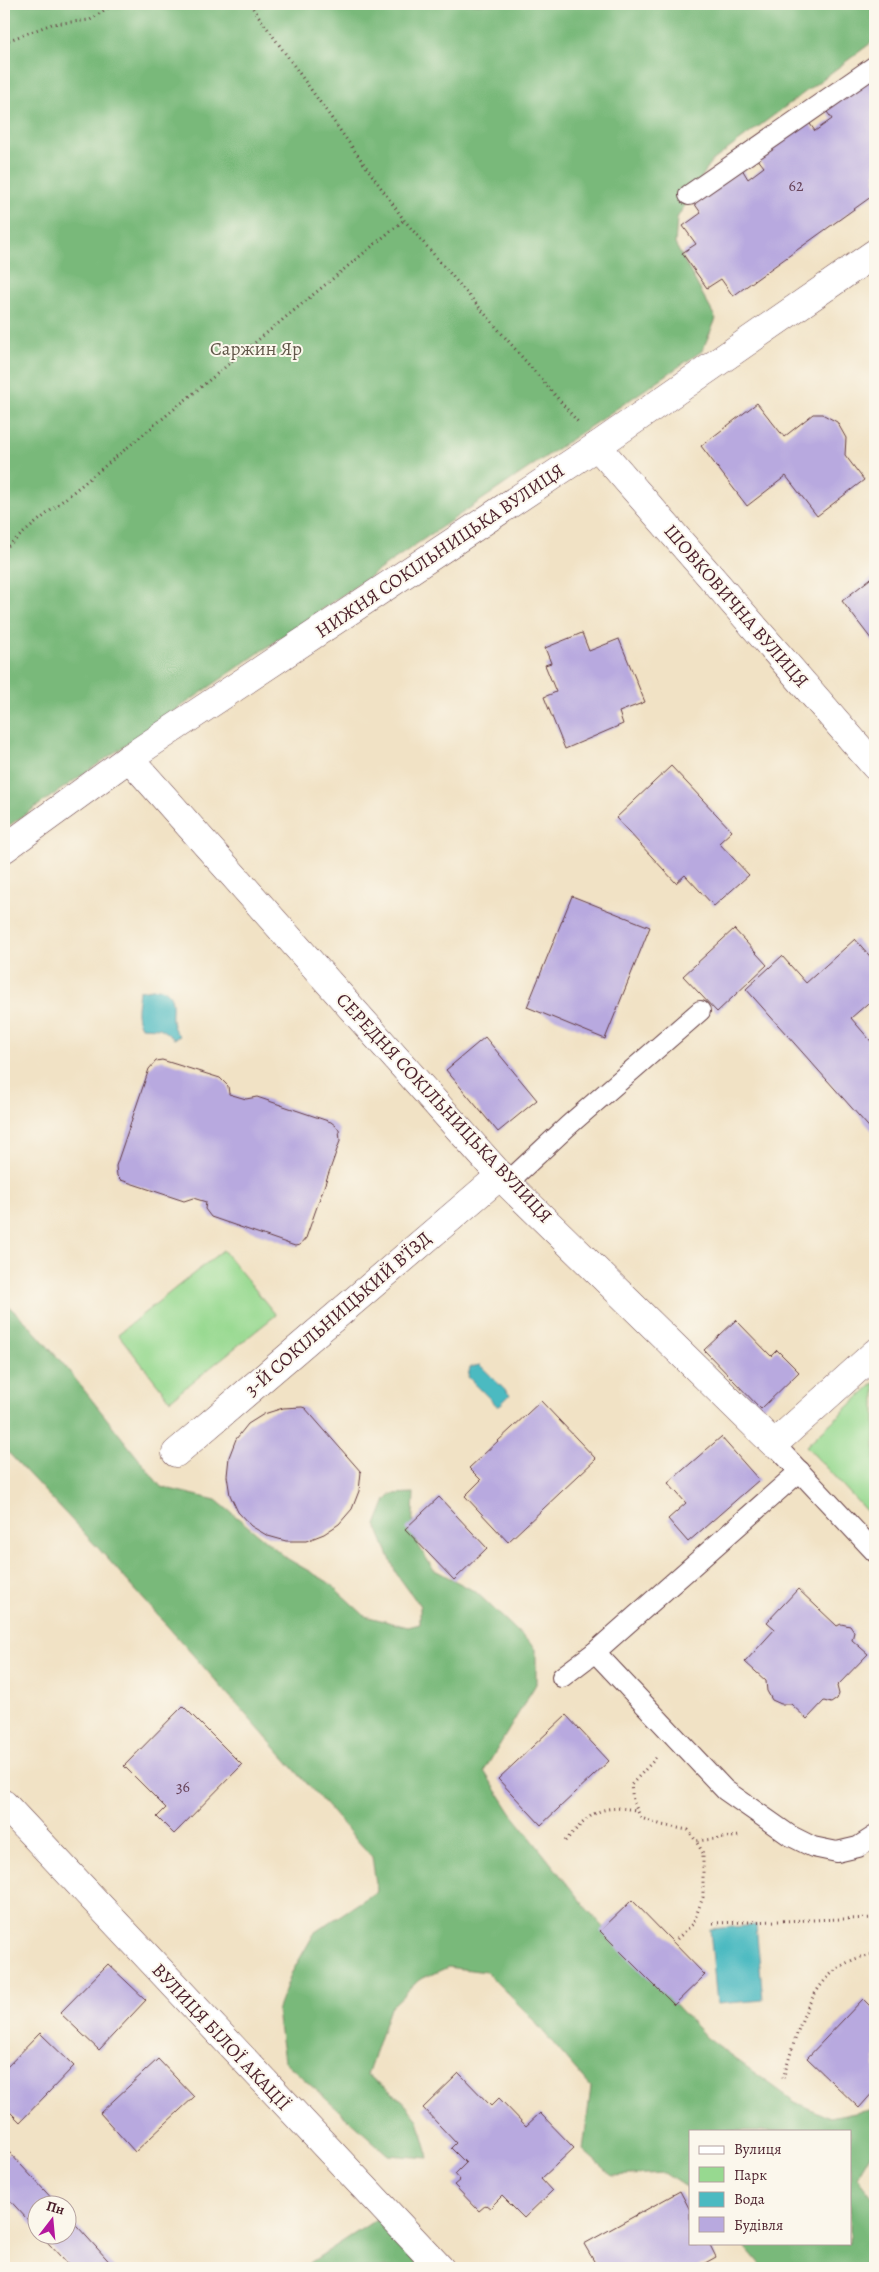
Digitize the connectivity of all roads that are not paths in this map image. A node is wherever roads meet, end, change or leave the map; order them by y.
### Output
1 (875, 66) edge
2 (689, 195) dead end
3 (875, 253) edge
4 (597, 446) junction
5 (129, 758) junction
6 (875, 766) edge
7 (4, 849) edge
8 (700, 1011) dead end
9 (504, 1179) junction
10 (875, 1353) edge
11 (774, 1444) junction
12 (176, 1453) dead end
13 (800, 1471) junction
14 (875, 1552) edge
15 (595, 1652) junction
16 (562, 1677) dead end
17 (4, 1804) edge
18 (875, 1836) edge
19 (440, 2268) edge

1 - 2 lane
3 - 4 street, НИЖНЯ СОКІЛЬНИЦЬКА ВУЛИЦЯ
4 - 5 street, НИЖНЯ СОКІЛЬНИЦЬКА ВУЛИЦЯ
4 - 6 street, ШОВКОВИЧНА ВУЛИЦЯ
5 - 7 street, НИЖНЯ СОКІЛЬНИЦЬКА ВУЛИЦЯ
5 - 9 street, СЕРЕДНЯ СОКІЛЬНИЦЬКА ВУЛИЦЯ
8 - 9 lane
9 - 11 street, СЕРЕДНЯ СОКІЛЬНИЦЬКА ВУЛИЦЯ
9 - 12 street, 3-Й СОКІЛЬНИЦЬКИЙ В’ЇЗД
10 - 11 street
11 - 13 lane
13 - 14 lane
13 - 15 lane
15 - 16 lane
15 - 18 lane
17 - 19 street, ВУЛИЦЯ БІЛОЇ АКАЦІЇ

